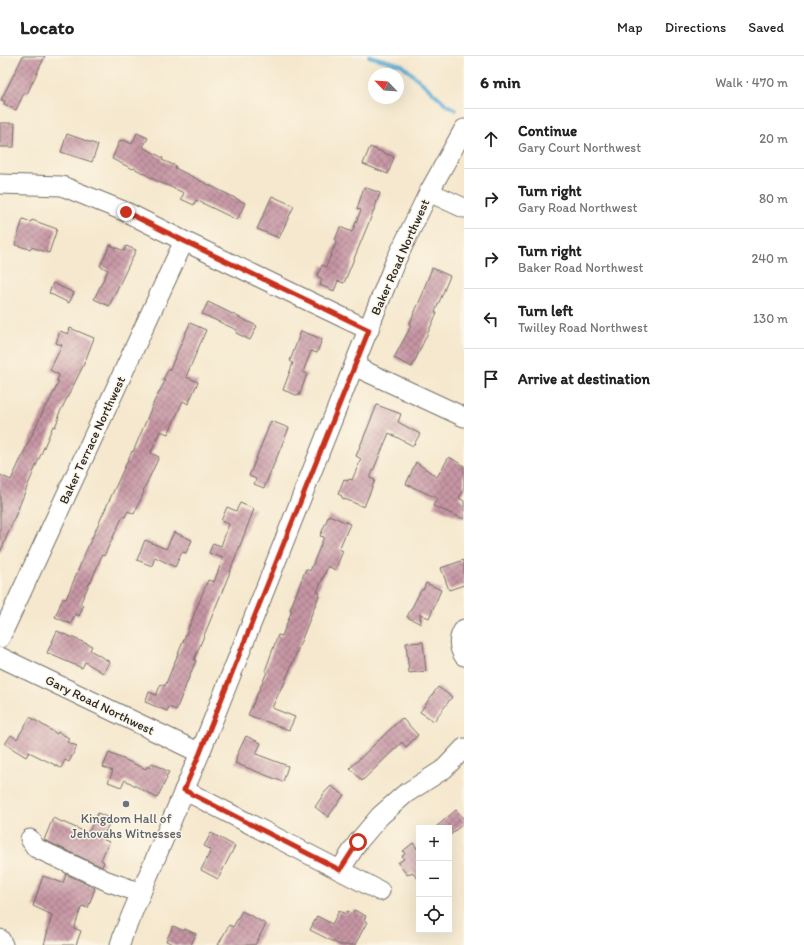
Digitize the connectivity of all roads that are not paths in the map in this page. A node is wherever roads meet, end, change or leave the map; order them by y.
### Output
1 (464, 129) edge
2 (0, 184) edge
3 (429, 192) junction
4 (464, 208) edge
5 (184, 241) junction
6 (369, 330) junction
7 (354, 366) junction
8 (464, 416) edge
9 (464, 629) edge
10 (0, 638) edge
11 (464, 656) edge
12 (0, 657) edge
13 (464, 748) edge
14 (200, 753) junction
15 (184, 790) junction
16 (30, 839) dead end
17 (340, 870) junction
18 (380, 891) dead end
19 (141, 893) junction
20 (0, 939) edge
21 (3, 945) edge
22 (120, 945) edge

1 - 3 street, Baker Road Northwest
2 - 5 street
3 - 4 street
3 - 6 street, Baker Road Northwest
5 - 6 street
5 - 10 street, Baker Terrace Northwest
6 - 7 street, Baker Road Northwest
7 - 8 street
7 - 14 street, Baker Road Northwest
9 - 11 street
12 - 14 street, Gary Road Northwest
13 - 17 street
14 - 15 street, Baker Road Northwest
15 - 17 street
15 - 19 street, Baker Road Northwest
16 - 19 street
17 - 18 street
19 - 22 street, Baker Road Northwest
20 - 21 street

